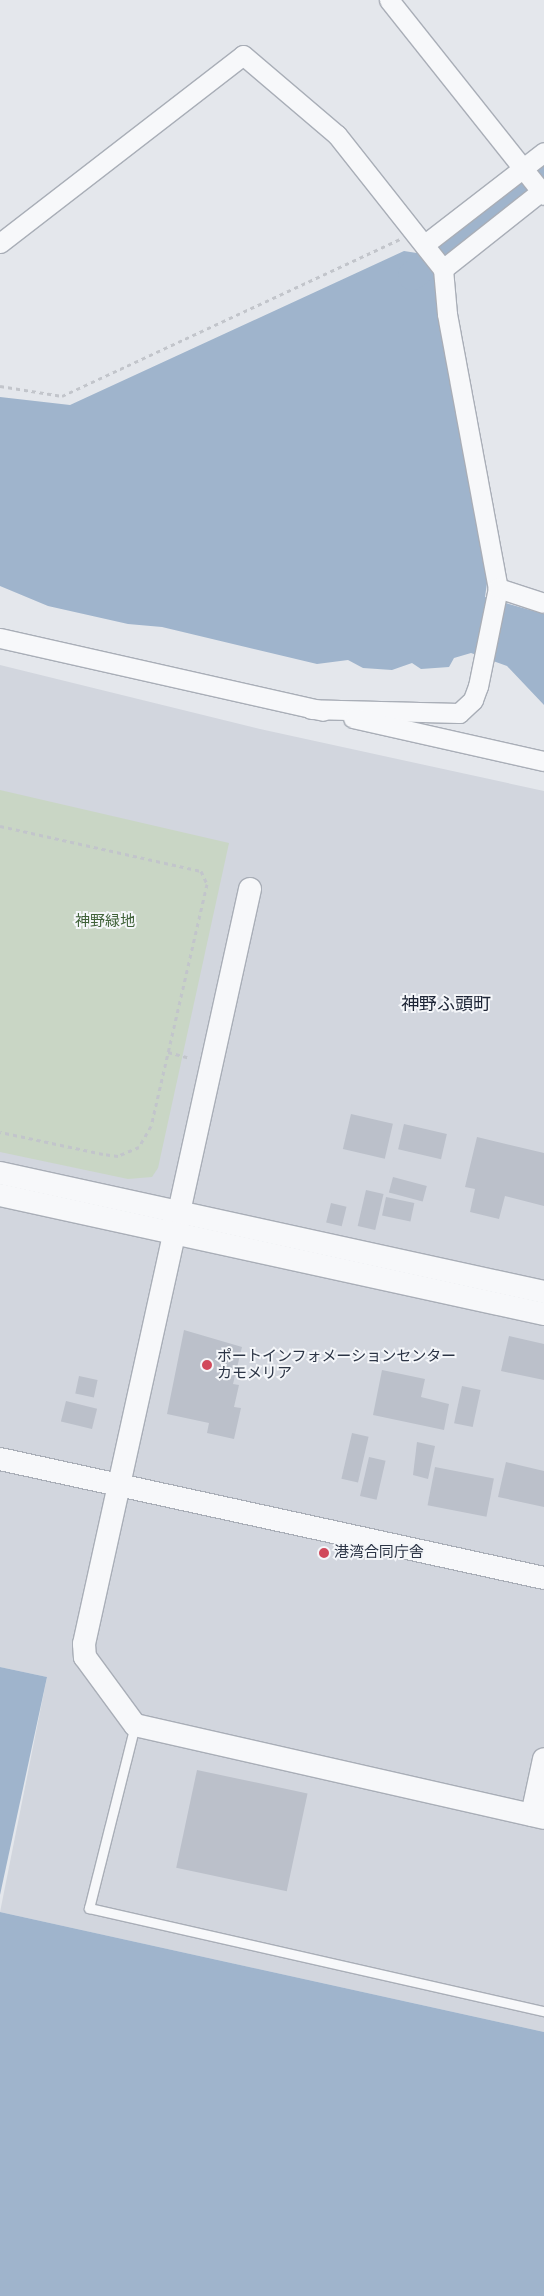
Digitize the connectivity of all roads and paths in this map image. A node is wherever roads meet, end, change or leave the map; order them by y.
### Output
1 (389, 0) edge
2 (544, 152) edge
3 (524, 167) junction
4 (543, 192) edge
5 (421, 238) junction
6 (0, 243) edge
7 (443, 269) junction
8 (0, 386) edge
9 (496, 593) junction
10 (544, 603) edge
11 (0, 638) edge
12 (311, 709) junction
13 (544, 761) edge
14 (0, 826) edge
15 (250, 890) dead end
16 (168, 1052) junction
17 (188, 1057) dead end
18 (0, 1132) edge
19 (0, 1174) edge
20 (0, 1195) edge
21 (179, 1223) junction
22 (544, 1292) edge
23 (544, 1314) edge
24 (0, 1459) edge
25 (119, 1485) junction
26 (544, 1578) edge
27 (135, 1725) junction
28 (544, 1759) edge
29 (538, 1817) edge
30 (544, 2011) edge

1 - 3 street
2 - 3 street
3 - 4 street
3 - 5 street
4 - 7 street
5 - 6 street
5 - 7 street
5 - 8 path
7 - 9 street
9 - 10 street
9 - 12 street
11 - 12 street
12 - 13 street
14 - 16 path
15 - 21 street
16 - 17 path
16 - 18 path
19 - 21 street
20 - 21 street
21 - 22 street
21 - 23 street
21 - 25 street
24 - 25 street
25 - 26 street
25 - 27 street
27 - 29 street
27 - 30 lane
28 - 29 street

